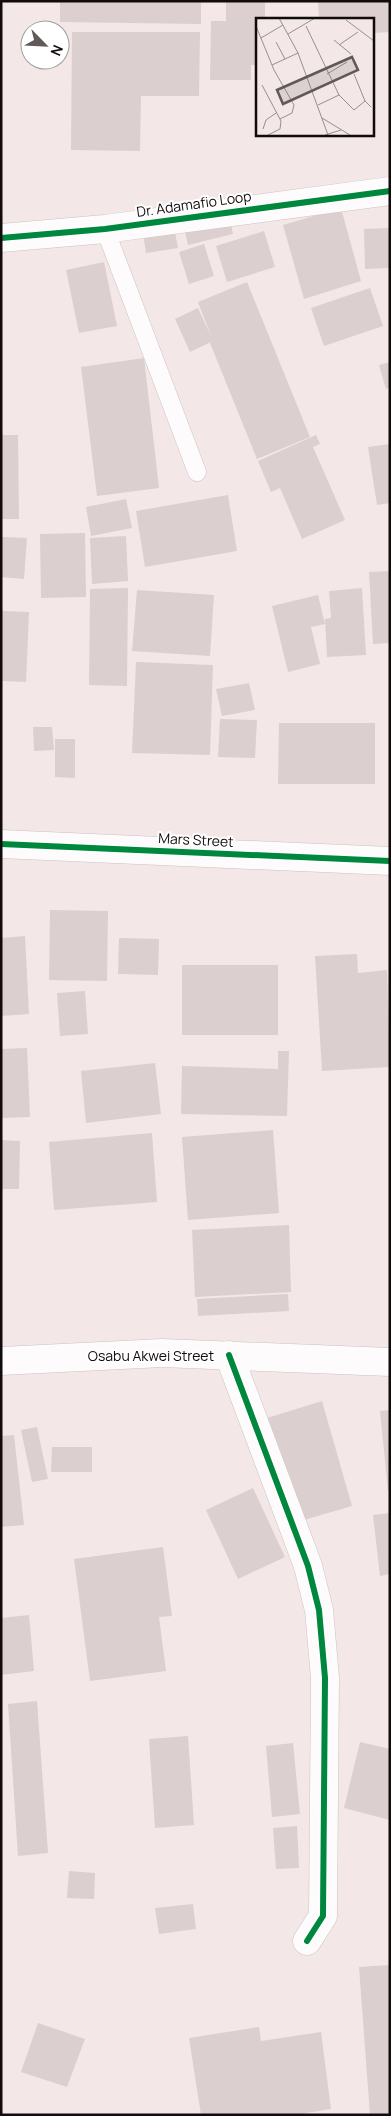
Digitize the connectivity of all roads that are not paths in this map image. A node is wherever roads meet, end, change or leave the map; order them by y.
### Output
1 (390, 191) edge
2 (105, 228) junction
3 (1, 238) edge
4 (196, 472) dead end
5 (1, 844) edge
6 (390, 861) edge
7 (229, 1355) junction
8 (1, 1360) edge
9 (390, 1362) edge
10 (306, 1941) dead end

1 - 2 street, Dr. Adamafio Loop
2 - 3 street, Dr. Adamafio Loop
2 - 4 lane
5 - 6 street, Mars Street
7 - 8 street, Osabu Akwei Street
7 - 9 street, Osabu Akwei Street
7 - 10 street

